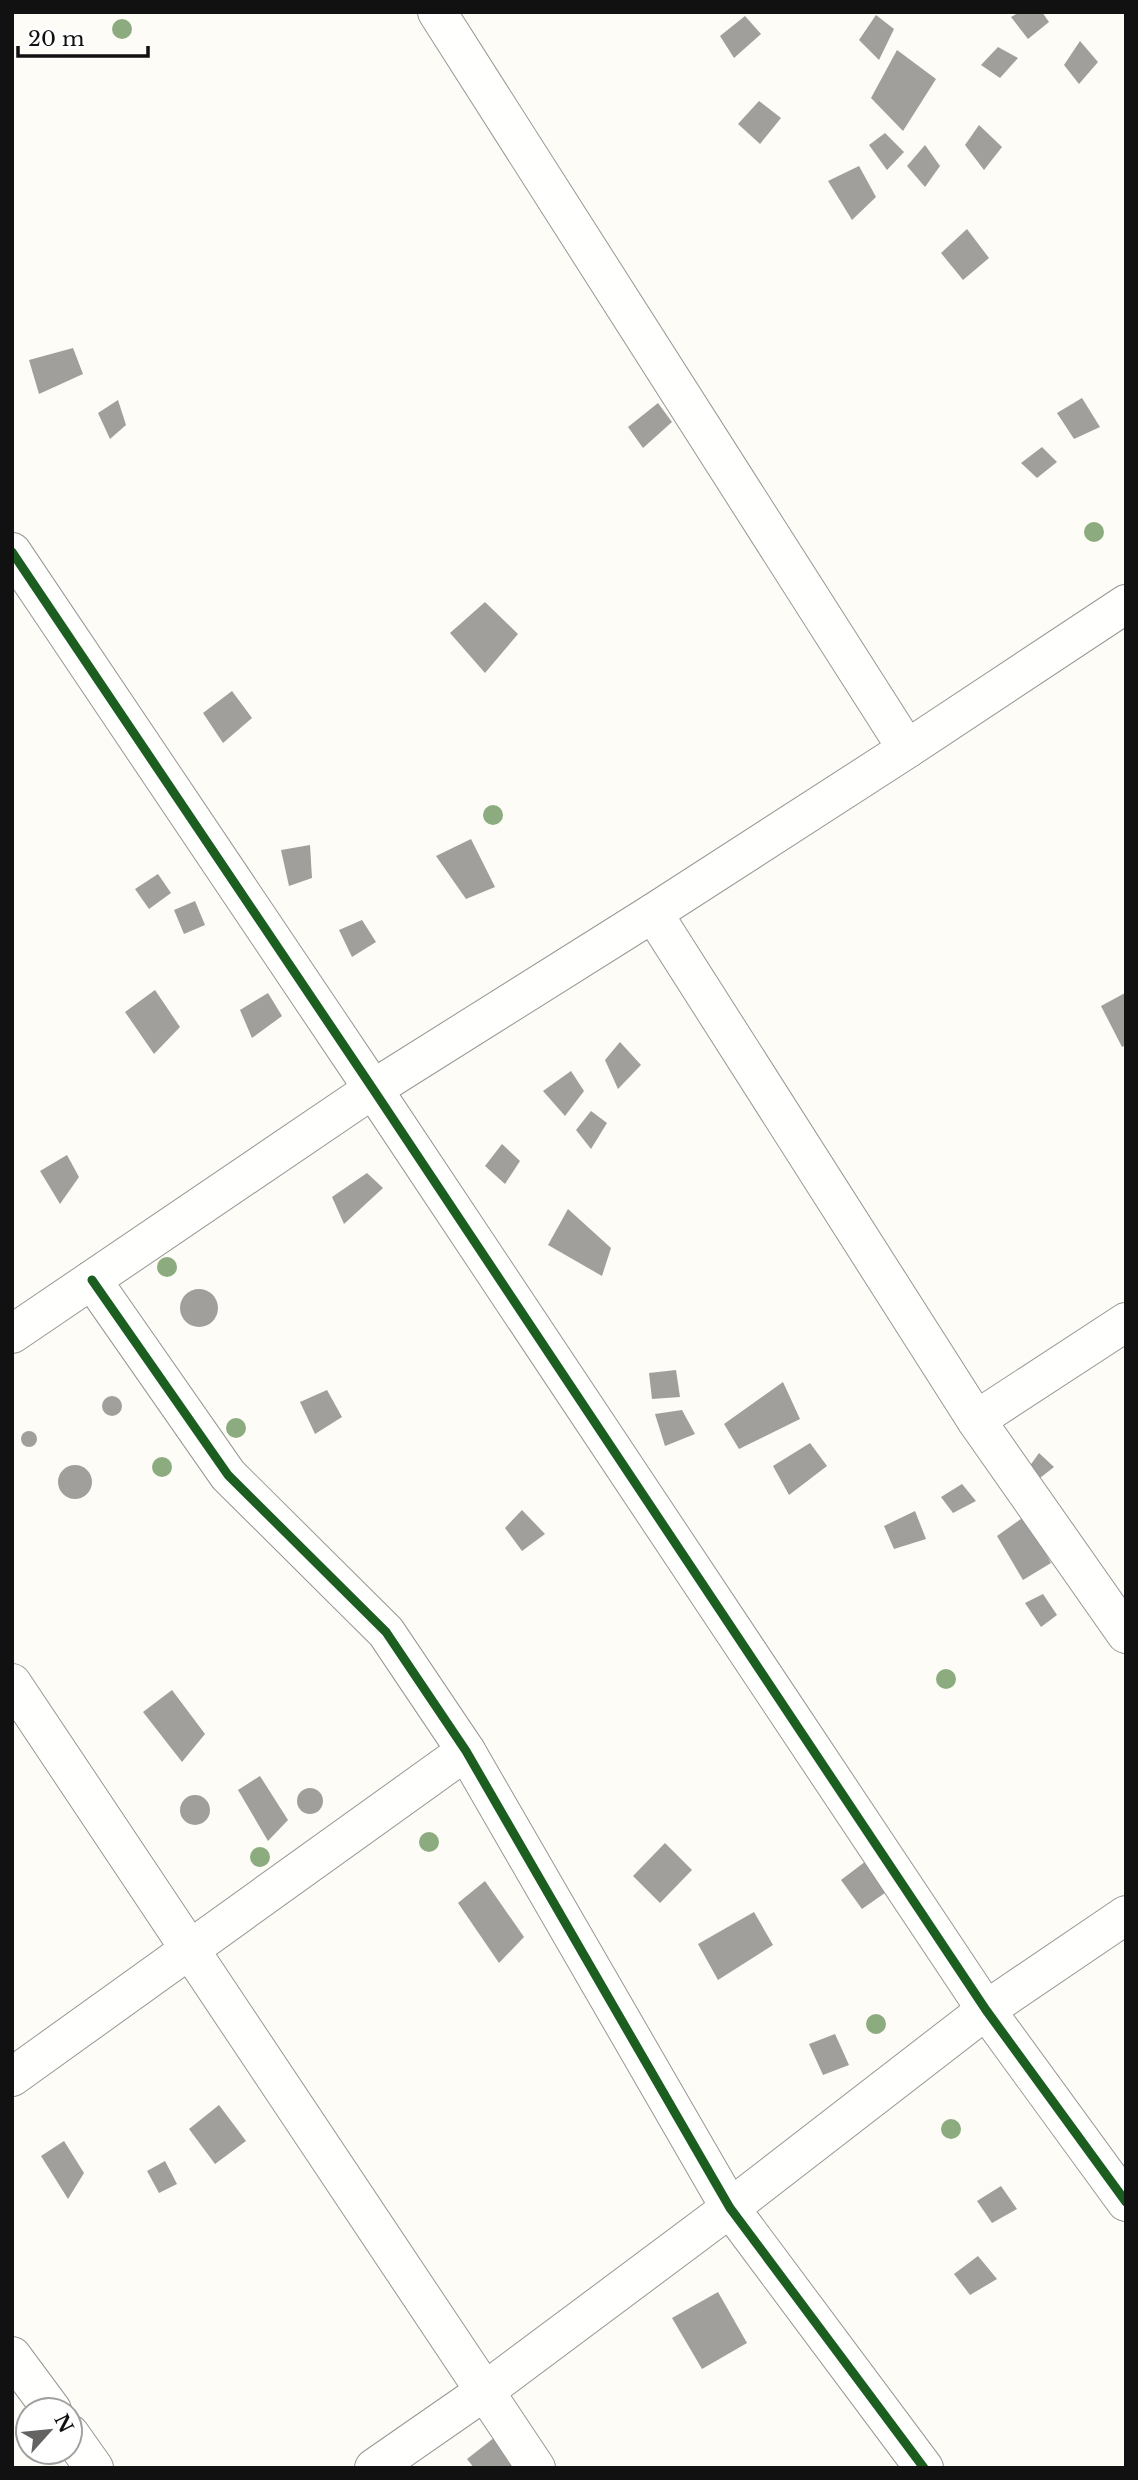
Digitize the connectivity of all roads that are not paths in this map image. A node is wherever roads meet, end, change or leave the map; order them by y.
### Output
1 (437, 12) edge
2 (12, 552) edge
3 (1126, 604) edge
4 (907, 749) junction
5 (653, 913) junction
6 (373, 1089) junction
7 (92, 1280) junction
8 (1126, 1322) edge
9 (12, 1334) edge
10 (976, 1420) junction
11 (1126, 1634) edge
12 (12, 1683) edge
13 (466, 1751) junction
14 (1126, 1915) edge
15 (190, 1950) junction
16 (986, 2010) junction
17 (12, 2077) edge
18 (1126, 2202) edge
19 (730, 2207) junction
20 (12, 2356) edge
21 (485, 2391) junction
22 (42, 2396) edge
23 (374, 2468) edge
24 (536, 2468) edge
25 (924, 2468) edge

1 - 4 street
2 - 6 street
3 - 4 street
4 - 5 street
5 - 6 street
5 - 10 street
6 - 7 street
6 - 16 street
7 - 9 street
7 - 13 street
8 - 10 street
10 - 11 street
12 - 15 street
13 - 15 street
13 - 19 street
14 - 16 street
15 - 17 street
15 - 21 street
16 - 18 street
16 - 19 street
19 - 21 street
19 - 25 street
20 - 22 street
21 - 23 street
21 - 24 street

